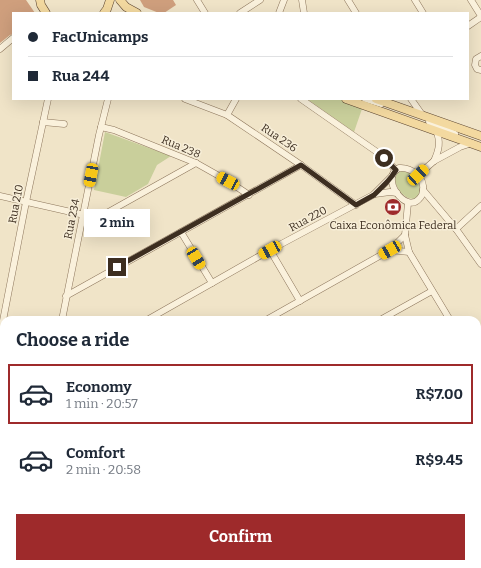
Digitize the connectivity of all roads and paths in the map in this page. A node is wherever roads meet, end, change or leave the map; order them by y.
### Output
1 (40, 0) edge
2 (110, 0) edge
3 (120, 0) edge
4 (197, 0) edge
5 (260, 0) edge
6 (284, 0) edge
7 (302, 0) edge
8 (348, 0) edge
9 (415, 0) edge
10 (471, 0) edge
11 (45, 12) edge
12 (105, 12) edge
13 (135, 12) edge
14 (204, 12) edge
15 (242, 12) edge
16 (279, 12) edge
17 (304, 12) edge
18 (355, 12) edge
19 (422, 12) edge
20 (481, 17) edge
21 (469, 25) edge
22 (12, 39) edge
23 (0, 49) edge
24 (481, 56) edge
25 (481, 70) edge
26 (48, 100) edge
27 (108, 100) edge
28 (188, 100) edge
29 (235, 100) edge
30 (302, 100) edge
31 (349, 100) edge
32 (368, 100) edge
33 (379, 100) edge
34 (412, 100) edge
35 (227, 115) junction
36 (423, 116) junction
37 (43, 122) junction
38 (429, 122) junction
39 (64, 124) dead end
40 (101, 127) junction
41 (436, 130) junction
42 (481, 138) edge
43 (472, 143) junction
44 (481, 143) edge
45 (481, 147) edge
46 (434, 161) junction
47 (196, 163) junction
48 (301, 165) junction
49 (394, 173) junction
50 (418, 175) junction
51 (423, 190) junction
52 (397, 193) junction
53 (249, 195) junction
54 (374, 195) junction
55 (0, 196) edge
56 (26, 202) junction
57 (408, 203) junction
58 (356, 205) junction
59 (481, 206) edge
60 (83, 215) junction
61 (456, 229) junction
62 (181, 232) junction
63 (405, 235) junction
64 (270, 250) junction
65 (390, 250) junction
66 (409, 252) junction
67 (481, 264) edge
68 (212, 283) junction
69 (432, 291) junction
70 (66, 296) junction
71 (300, 301) junction
72 (5, 316) edge
73 (63, 316) edge
74 (155, 316) edge
75 (273, 316) edge
76 (387, 316) edge
77 (448, 316) edge

1 - 11 main road
2 - 12 main road
3 - 13 main road
4 - 14 street
5 - 15 street
6 - 16 street
7 - 17 street
8 - 18 street
9 - 19 street
10 - 20 street
20 - 21 street
22 - 23 street
24 - 25 street
26 - 37 street, Rua 210
27 - 40 street, Rua 234
28 - 35 street, Rua 236
29 - 35 street
30 - 49 street
31 - 41 main road
32 - 38 street
33 - 36 main road
34 - 36 street
35 - 48 street, Rua 236
36 - 38 street
36 - 42 main road
37 - 39 street
37 - 56 street, Rua 210
38 - 41 street
38 - 42 street
38 - 44 street
40 - 47 street, Rua 238
40 - 60 street, Rua 234
41 - 43 main road
41 - 46 street
43 - 45 main road
43 - 46 street
46 - 50 street
47 - 53 street, Rua 238
47 - 60 street
48 - 53 street
48 - 58 street, Rua 236
49 - 50 street
49 - 52 street
49 - 54 street, Rua 220
50 - 51 street
51 - 57 street
51 - 61 street
52 - 54 street, Rua 220
52 - 57 street
53 - 62 street
54 - 58 street, Rua 220
55 - 56 street
56 - 60 street
56 - 72 street, Rua 210
57 - 63 street
58 - 64 street, Rua 220
59 - 61 street
60 - 70 street, Rua 234
61 - 67 street
62 - 68 street
62 - 70 street
63 - 65 street
63 - 66 street
64 - 68 street, Rua 220
64 - 71 street
65 - 66 street
65 - 71 street
66 - 69 street
68 - 74 street, Rua 220
69 - 76 street
69 - 77 street
70 - 73 street, Rua 234
71 - 75 street

